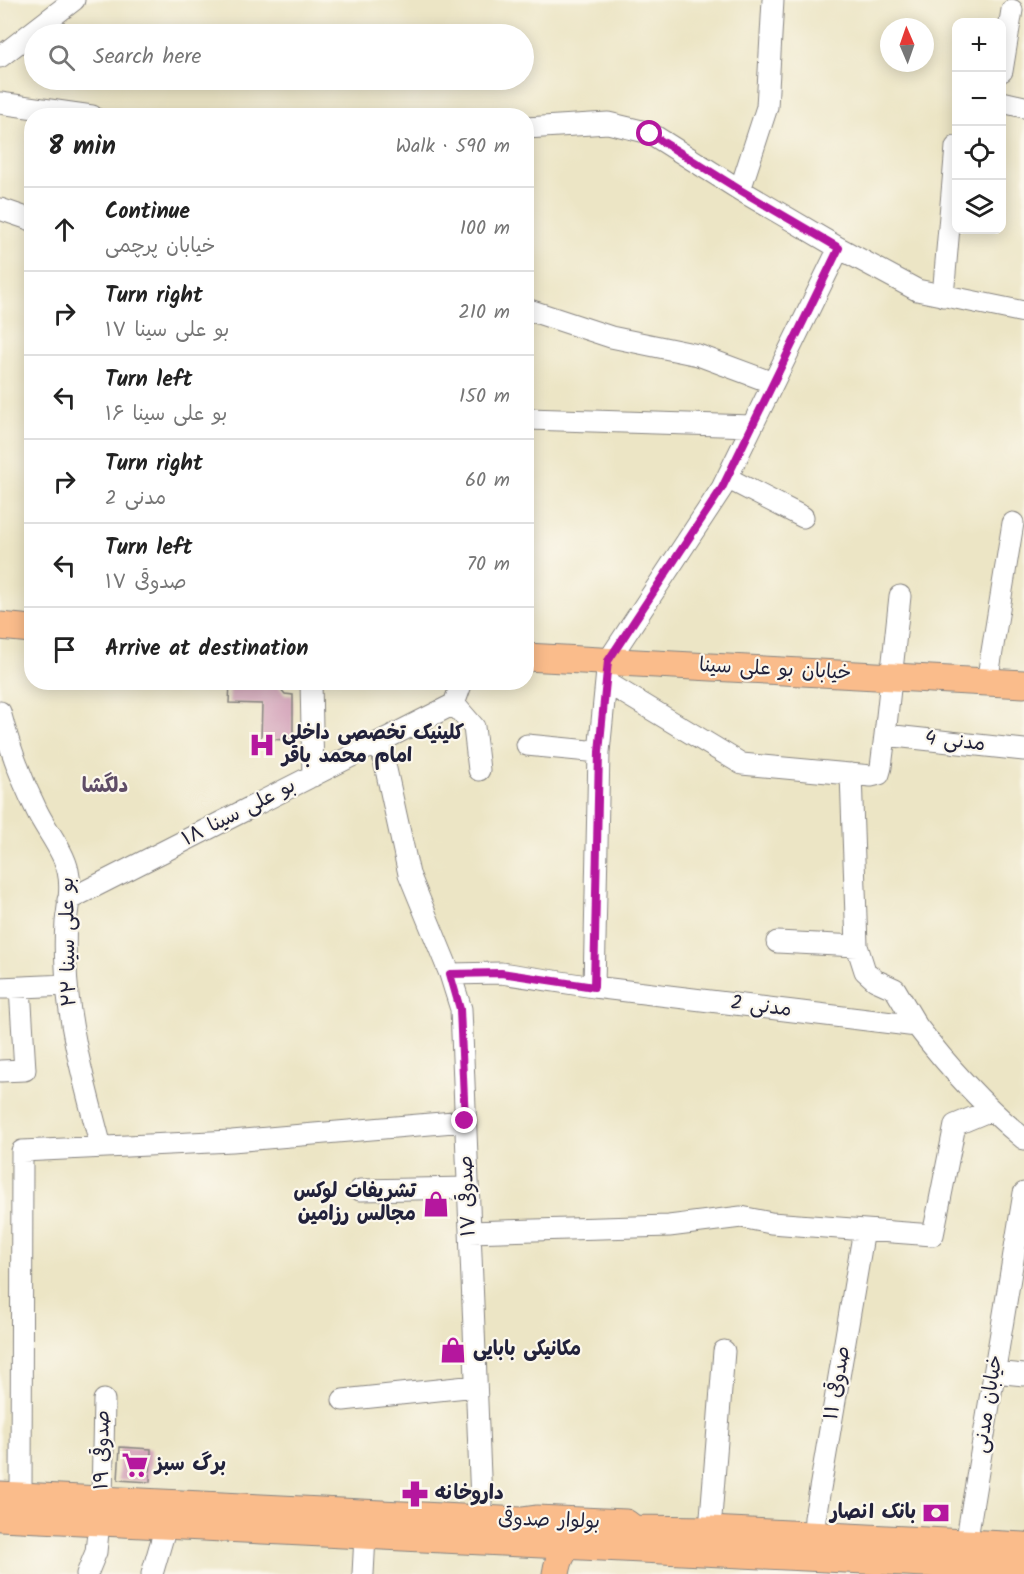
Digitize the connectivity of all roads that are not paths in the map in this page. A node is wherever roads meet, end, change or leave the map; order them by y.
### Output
1 (74, 0) edge
2 (773, 0) edge
3 (1012, 10) dead end
4 (43, 24) edge
5 (24, 39) edge
6 (1006, 47) edge
7 (0, 57) edge
8 (0, 103) edge
9 (1006, 103) edge
10 (1024, 107) edge
11 (35, 108) edge
12 (534, 128) edge
13 (954, 180) edge
14 (740, 190) junction
15 (0, 209) edge
16 (24, 217) edge
17 (839, 248) junction
18 (943, 296) junction
19 (534, 312) edge
20 (1024, 312) edge
21 (773, 383) junction
22 (534, 419) edge
23 (752, 426) junction
24 (727, 478) junction
25 (803, 517) dead end
26 (1013, 523) dead end
27 (900, 596) dead end
28 (0, 626) edge
29 (24, 628) edge
30 (534, 658) edge
31 (607, 672) junction
32 (892, 677) junction
33 (987, 682) junction
34 (1024, 684) edge
35 (311, 690) edge
36 (459, 690) edge
37 (454, 704) junction
38 (0, 712) edge
39 (885, 735) junction
40 (380, 742) junction
41 (526, 745) dead end
42 (1024, 750) edge
43 (599, 752) junction
44 (479, 770) dead end
45 (851, 774) junction
46 (314, 776) junction
47 (68, 900) junction
48 (777, 942) dead end
49 (857, 946) junction
50 (450, 974) junction
51 (67, 985) junction
52 (594, 987) junction
53 (10, 988) edge
54 (917, 1026) junction
55 (0, 1071) edge
56 (991, 1110) junction
57 (465, 1121) junction
58 (1024, 1139) edge
59 (100, 1147) junction
60 (468, 1188) junction
61 (360, 1190) dead end
62 (1024, 1193) edge
63 (864, 1230) junction
64 (470, 1232) junction
65 (724, 1351) dead end
66 (995, 1372) junction
67 (1024, 1375) edge
68 (476, 1386) junction
69 (104, 1400) dead end
70 (343, 1400) dead end
71 (10, 1496) edge
72 (100, 1511) junction
73 (0, 1517) edge
74 (480, 1519) junction
75 (522, 1521) junction
76 (166, 1526) junction
77 (634, 1529) junction
78 (710, 1530) junction
79 (365, 1536) junction
80 (814, 1536) junction
81 (1024, 1546) edge
82 (895, 1551) junction
83 (955, 1559) edge
84 (568, 1564) edge
85 (1011, 1570) edge
86 (87, 1574) edge
87 (152, 1574) edge
88 (363, 1574) edge

1 - 4 street
2 - 14 street
3 - 6 street
5 - 7 street
8 - 11 street
9 - 10 street
12 - 14 street
13 - 18 street
14 - 17 street
15 - 16 street
17 - 18 street
17 - 21 street
18 - 20 street
19 - 21 street
21 - 23 street
22 - 23 street
23 - 24 street
24 - 25 street
24 - 31 street
26 - 33 street
27 - 32 street
28 - 29 main road
30 - 31 main road, خیابان بو علی سینا
31 - 32 main road, خیابان بو علی سینا
31 - 43 street
31 - 45 street
32 - 33 main road, خیابان بو علی سینا
32 - 39 street
33 - 34 main road, خیابان بو علی سینا
35 - 46 street
36 - 37 street
37 - 40 street, بو علی سینا ۱۸
37 - 44 street
38 - 47 street, بو علی سینا ۲۲
39 - 42 street, مدنی 4
39 - 45 street
40 - 46 street, بو علی سینا ۱۸
40 - 50 street, صدوقی ۱۷
41 - 43 street
43 - 52 street
45 - 49 street
46 - 47 street, بو علی سینا ۱۸
47 - 51 street, بو علی سینا ۲۲
48 - 49 street
49 - 54 street
50 - 52 street, مدنی 2
50 - 57 street, صدوقی ۱۷
51 - 53 street
51 - 59 street, بو علی سینا ۲۲
52 - 54 street, مدنی 2
53 - 55 street
54 - 56 street
56 - 58 street
56 - 63 street
57 - 59 street
57 - 60 street, صدوقی ۱۷
59 - 71 street
60 - 61 street
60 - 64 street, صدوقی ۱۷
62 - 66 street, خیابان مدنی
63 - 64 street
63 - 80 street, صدوقی ۱۱
64 - 68 street, صدوقی ۱۷
65 - 78 street
66 - 67 street
66 - 83 street, خیابان مدنی
68 - 70 street
68 - 74 street, صدوقی ۱۷
69 - 72 street, صدوقی ۱۹
71 - 72 main road, بولوار صدوقی
72 - 73 main road, بولوار صدوقی
72 - 74 main road, بولوار صدوقی
72 - 76 main road, بولوار صدوقی
72 - 86 street, صدوقی ۱۹
74 - 75 main road, بولوار صدوقی
75 - 77 main road, بولوار صدوقی
75 - 84 main road
76 - 79 main road, بولوار صدوقی
76 - 87 street
77 - 78 main road, بولوار صدوقی
77 - 84 main road
78 - 80 main road, بولوار صدوقی
79 - 84 main road, بولوار صدوقی
79 - 88 street
80 - 82 main road, بولوار صدوقی
81 - 83 main road, بولوار صدوقی
82 - 83 main road, بولوار صدوقی
82 - 84 main road, بولوار صدوقی
83 - 85 main road, بولوار صدوقی

